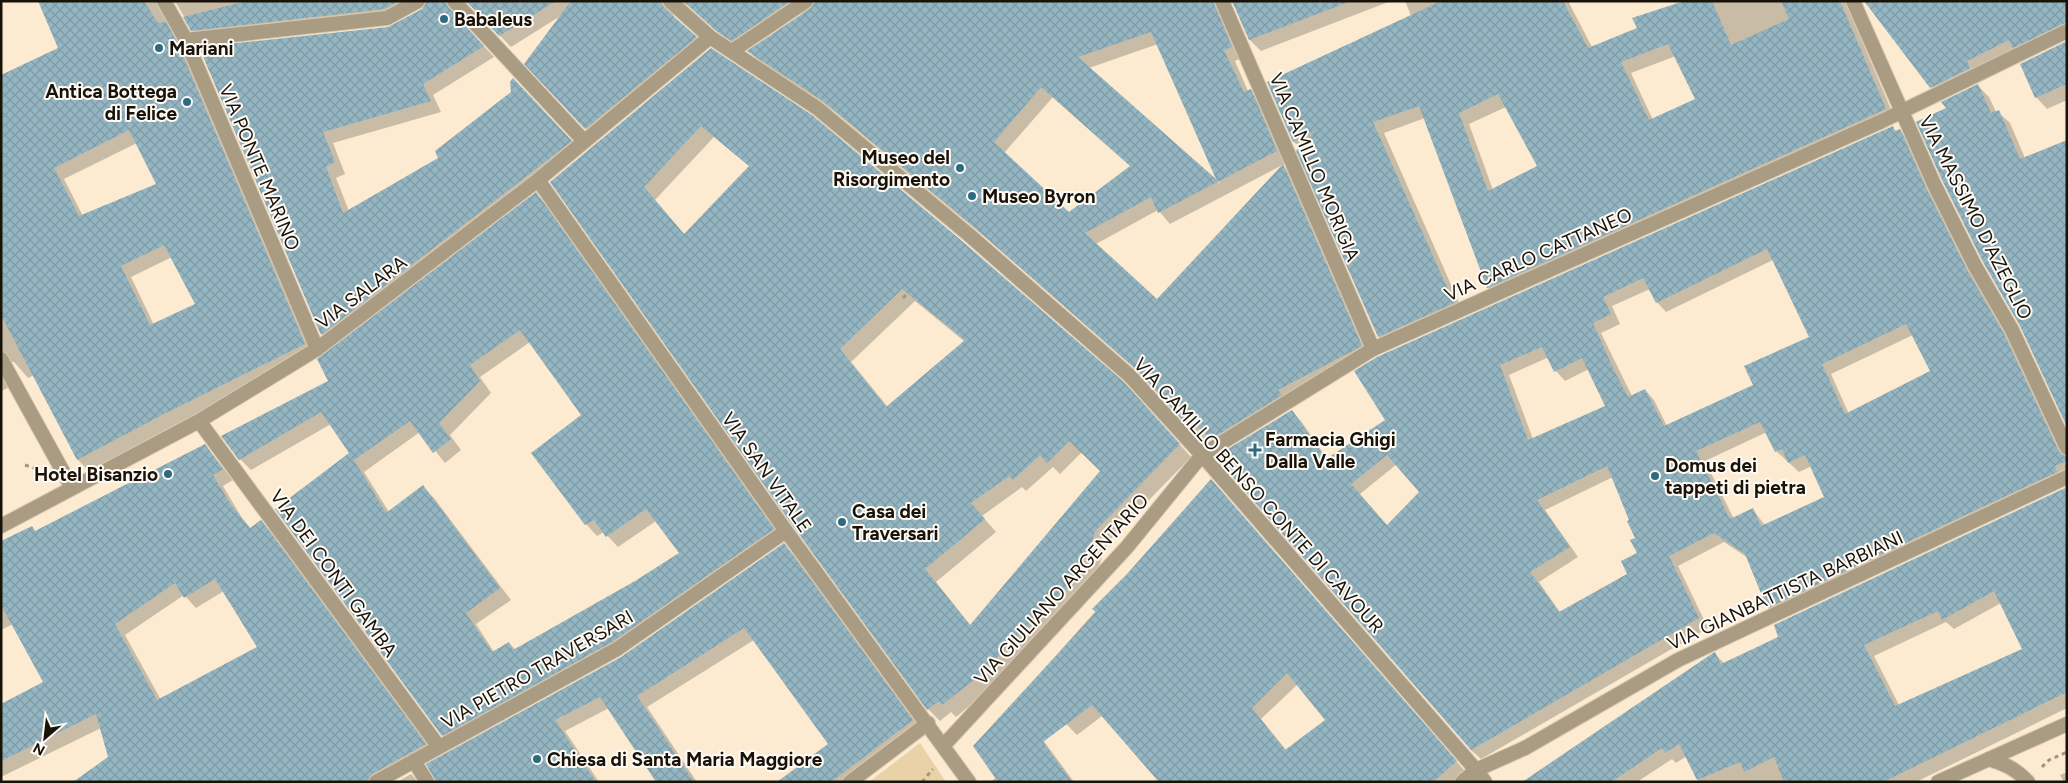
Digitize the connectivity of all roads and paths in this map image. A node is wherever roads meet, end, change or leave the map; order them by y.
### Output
1 (164, 1) edge
2 (418, 1) edge
3 (454, 1) edge
4 (670, 1) edge
5 (806, 1) edge
6 (1222, 1) edge
7 (1854, 1) edge
8 (2067, 31) edge
9 (710, 37) junction
10 (186, 40) junction
11 (732, 52) junction
12 (1902, 112) junction
13 (584, 141) junction
14 (538, 180) junction
15 (906, 294) dead end
16 (903, 298) dead end
17 (317, 349) junction
18 (1373, 349) junction
19 (1, 359) edge
20 (199, 421) junction
21 (2067, 448) edge
22 (1202, 455) junction
23 (2067, 477) edge
24 (72, 488) junction
25 (1, 526) edge
26 (786, 532) junction
27 (928, 723) junction
28 (2067, 724) edge
29 (944, 746) junction
30 (439, 747) junction
31 (2067, 752) edge
32 (1989, 759) junction
33 (414, 761) junction
34 (1476, 770) junction
35 (2040, 770) dead end
36 (376, 782) edge
37 (427, 782) edge
38 (850, 782) edge
39 (969, 782) edge
40 (1462, 782) edge
41 (1485, 782) edge
42 (1938, 782) edge
43 (2028, 782) edge

1 - 10 street, VIA PONTE MARINO
2 - 10 street
3 - 13 street
4 - 9 street, VIA CAMILLO BENSO CONTE DI CAVOUR
5 - 11 street
6 - 18 street, VIA CAMILLO MORIGIA
7 - 12 street, VIA MASSIMO D'AZEGLIO
8 - 12 street, VIA CARLO CATTANEO
9 - 11 street, VIA CAMILLO BENSO CONTE DI CAVOUR
9 - 13 street, VIA SALARA
10 - 17 street, VIA PONTE MARINO
11 - 22 street, VIA CAMILLO BENSO CONTE DI CAVOUR
12 - 18 street, VIA CARLO CATTANEO
12 - 21 street, VIA MASSIMO D'AZEGLIO
13 - 14 street, VIA SALARA
14 - 17 street, VIA SALARA
14 - 26 street, VIA SAN VITALE
15 - 16 path
17 - 20 street, VIA SALARA
18 - 22 street, VIA CARLO CATTANEO
19 - 24 street
20 - 24 street, VIA SALARA
20 - 30 street, VIA DEI CONTI GAMBA
22 - 29 street, VIA GIULIANO ARGENTARIO
22 - 34 street, VIA CAMILLO BENSO CONTE DI CAVOUR
23 - 34 street, VIA GIANBATTISTA BARBIANI
24 - 25 street, VIA SALARA
26 - 27 street, VIA SAN VITALE
26 - 30 street, VIA PIETRO TRAVERSARI
27 - 29 street, VIA SAN VITALE
27 - 38 street
28 - 32 street
29 - 39 street, VIA SAN VITALE
30 - 33 street, VIA PIETRO TRAVERSARI
31 - 35 path
32 - 42 street
32 - 43 street
33 - 36 street, VIA PIETRO TRAVERSARI
33 - 37 street
34 - 40 street, VIA GIANBATTISTA BARBIANI
34 - 41 street, VIA CAMILLO BENSO CONTE DI CAVOUR

